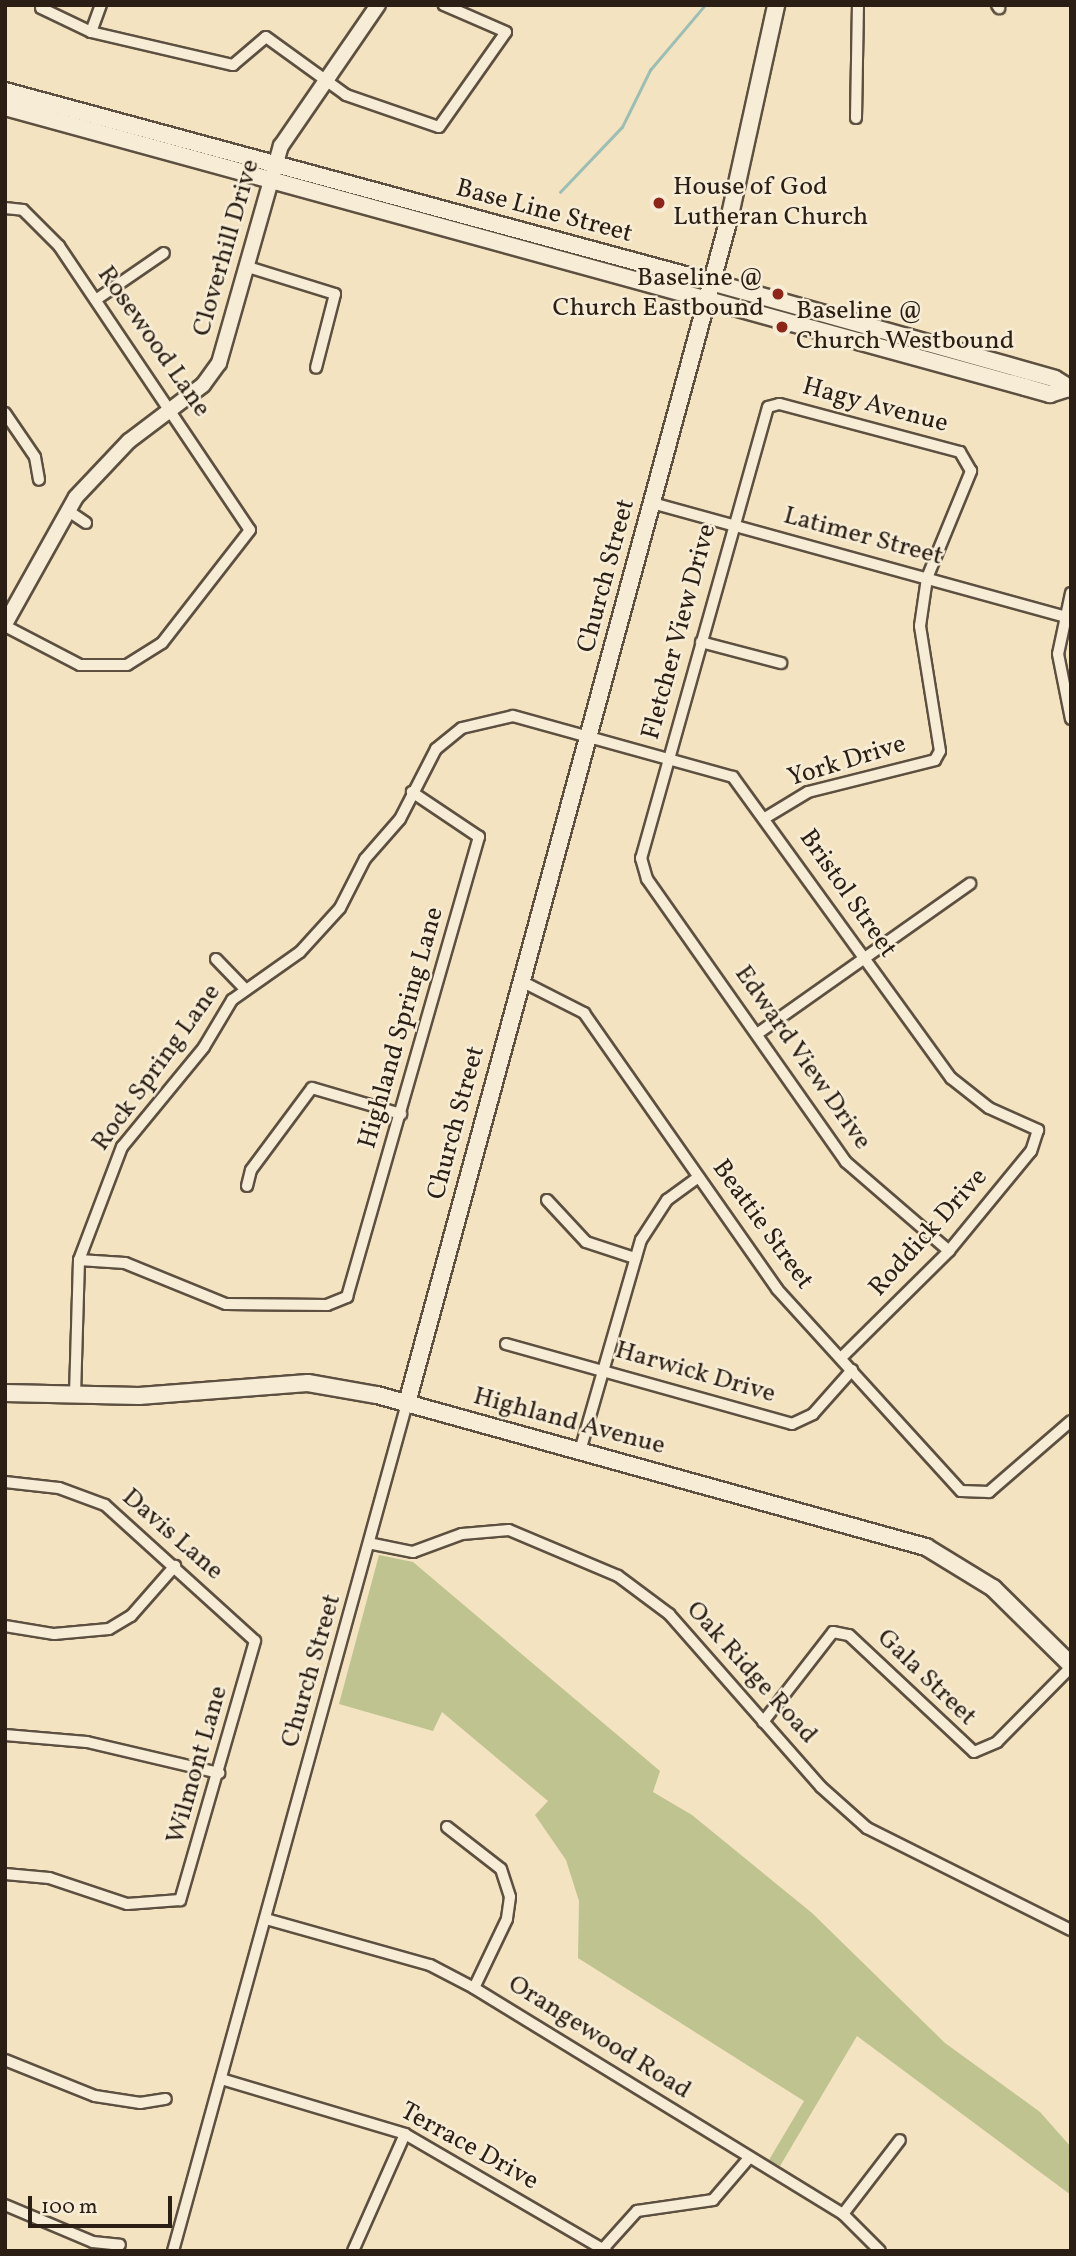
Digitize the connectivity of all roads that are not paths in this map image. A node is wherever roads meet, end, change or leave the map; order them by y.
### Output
1 (101, 5) edge
2 (378, 5) edge
3 (444, 5) edge
4 (776, 5) edge
5 (858, 5) edge
6 (41, 8) dead end
7 (91, 32) junction
8 (322, 79) junction
9 (5, 91) edge
10 (5, 107) edge
11 (856, 118) dead end
12 (274, 174) junction
13 (7, 207) edge
14 (163, 253) dead end
15 (248, 267) junction
16 (709, 290) junction
17 (97, 299) junction
18 (826, 332) junction
19 (899, 335) junction
20 (316, 368) dead end
21 (1070, 386) edge
22 (768, 407) joint
23 (172, 409) junction
24 (5, 413) edge
25 (39, 480) dead end
26 (652, 503) junction
27 (67, 510) junction
28 (86, 523) dead end
29 (733, 525) junction
30 (927, 578) junction
31 (1071, 593) edge
32 (1062, 616) junction
33 (5, 625) edge
34 (701, 642) junction
35 (781, 663) dead end
36 (1071, 719) edge
37 (589, 734) junction
38 (670, 757) junction
39 (412, 792) junction
40 (765, 818) junction
41 (641, 869) joint
42 (970, 884) dead end
43 (864, 958) junction
44 (216, 959) dead end
45 (521, 981) junction
46 (244, 988) junction
47 (757, 1034) junction
48 (401, 1114) junction
49 (1038, 1130) joint
50 (699, 1177) junction
51 (247, 1186) dead end
52 (547, 1200) dead end
53 (949, 1251) junction
54 (635, 1258) junction
55 (79, 1261) junction
56 (506, 1344) dead end
57 (841, 1358) junction
58 (852, 1370) junction
59 (603, 1371) junction
60 (5, 1393) edge
61 (75, 1395) junction
62 (407, 1403) junction
63 (1071, 1421) edge
64 (580, 1451) junction
65 (5, 1482) edge
66 (373, 1544) junction
67 (175, 1566) junction
68 (5, 1626) edge
69 (255, 1641) joint
70 (1071, 1666) edge
71 (763, 1722) junction
72 (5, 1735) edge
73 (219, 1773) junction
74 (447, 1827) dead end
75 (5, 1874) edge
76 (267, 1919) junction
77 (1071, 1930) edge
78 (474, 1988) junction
79 (5, 2060) edge
80 (222, 2080) junction
81 (166, 2099) dead end
82 (405, 2134) junction
83 (900, 2140) dead end
84 (749, 2158) junction
85 (5, 2204) edge
86 (843, 2214) junction
87 (120, 2245) dead end
88 (603, 2250) edge
89 (173, 2251) edge
90 (353, 2251) edge
91 (880, 2251) edge

1 - 7 street
2 - 8 street, Cloverhill Drive
3 - 8 street
4 - 16 main road, Church Street
5 - 11 street
6 - 7 street
7 - 8 street
8 - 12 street, Cloverhill Drive
9 - 12 main road, Base Line Street
10 - 12 main road, Base Line Street
12 - 15 street, Cloverhill Drive
12 - 16 main road, Base Line Street
13 - 17 street, Rosewood Lane
14 - 17 street
15 - 20 street
15 - 23 street, Cloverhill Drive
16 - 18 main road, Base Line Street
16 - 19 main road, Base Line Street
16 - 26 main road, Church Street
17 - 23 street, Rosewood Lane
18 - 19 main road
18 - 21 main road, Base Line Street
19 - 21 main road, Base Line Street
22 - 29 street, Fletcher View Drive
22 - 30 street, Hagy Avenue
23 - 27 street, Cloverhill Drive
23 - 33 street, Rosewood Lane
24 - 25 street
26 - 29 street, Latimer Street
26 - 37 main road, Church Street
27 - 28 street
27 - 33 street, Cloverhill Drive
29 - 30 street, Latimer Street
29 - 34 street, Fletcher View Drive
30 - 32 street, Latimer Street
30 - 40 street, York Drive
31 - 32 street
32 - 36 street
34 - 35 street
34 - 38 street, Fletcher View Drive
37 - 38 street, Bristol Street
37 - 39 street, Rock Spring Lane
37 - 45 main road, Church Street
38 - 40 street, Bristol Street
38 - 41 street, Fletcher View Drive
39 - 46 street, Rock Spring Lane
39 - 48 street, Highland Spring Lane
40 - 43 street, Bristol Street
41 - 47 street, Edward View Drive
42 - 43 street
43 - 47 street
43 - 49 street, Bristol Street
44 - 46 street
45 - 50 street, Beattie Street
45 - 62 main road, Church Street
46 - 55 street, Rock Spring Lane
47 - 53 street, Edward View Drive
48 - 51 street
48 - 55 street, Highland Spring Lane
49 - 53 street, Roddick Drive
50 - 54 street
50 - 57 street, Beattie Street
52 - 54 street
53 - 57 street, Roddick Drive
54 - 59 street
55 - 61 street, Rock Spring Lane
56 - 59 street, Harwick Drive
57 - 58 street, Beattie Street
58 - 59 street, Harwick Drive
58 - 63 street, Beattie Street
59 - 64 street
60 - 61 main road, Highland Avenue
61 - 62 main road, Highland Avenue
62 - 64 main road, Highland Avenue
62 - 66 street, Church Street
64 - 70 main road, Highland Avenue
65 - 67 street, Davis Lane
66 - 71 street, Oak Ridge Road
66 - 76 street, Church Street
67 - 68 street
67 - 69 street, Davis Lane
69 - 73 street, Wilmont Lane
70 - 71 street, Gala Street
71 - 77 street, Oak Ridge Road
72 - 73 street
73 - 75 street, Wilmont Lane
74 - 78 street
76 - 78 street, Orangewood Road
76 - 80 street, Church Street
78 - 84 street, Orangewood Road
79 - 81 street
80 - 82 street, Terrace Drive
80 - 89 street, Church Street
82 - 88 street, Terrace Drive
82 - 90 street
83 - 86 street
84 - 86 street, Orangewood Road
84 - 88 street
85 - 87 street
86 - 91 street, Orangewood Road

